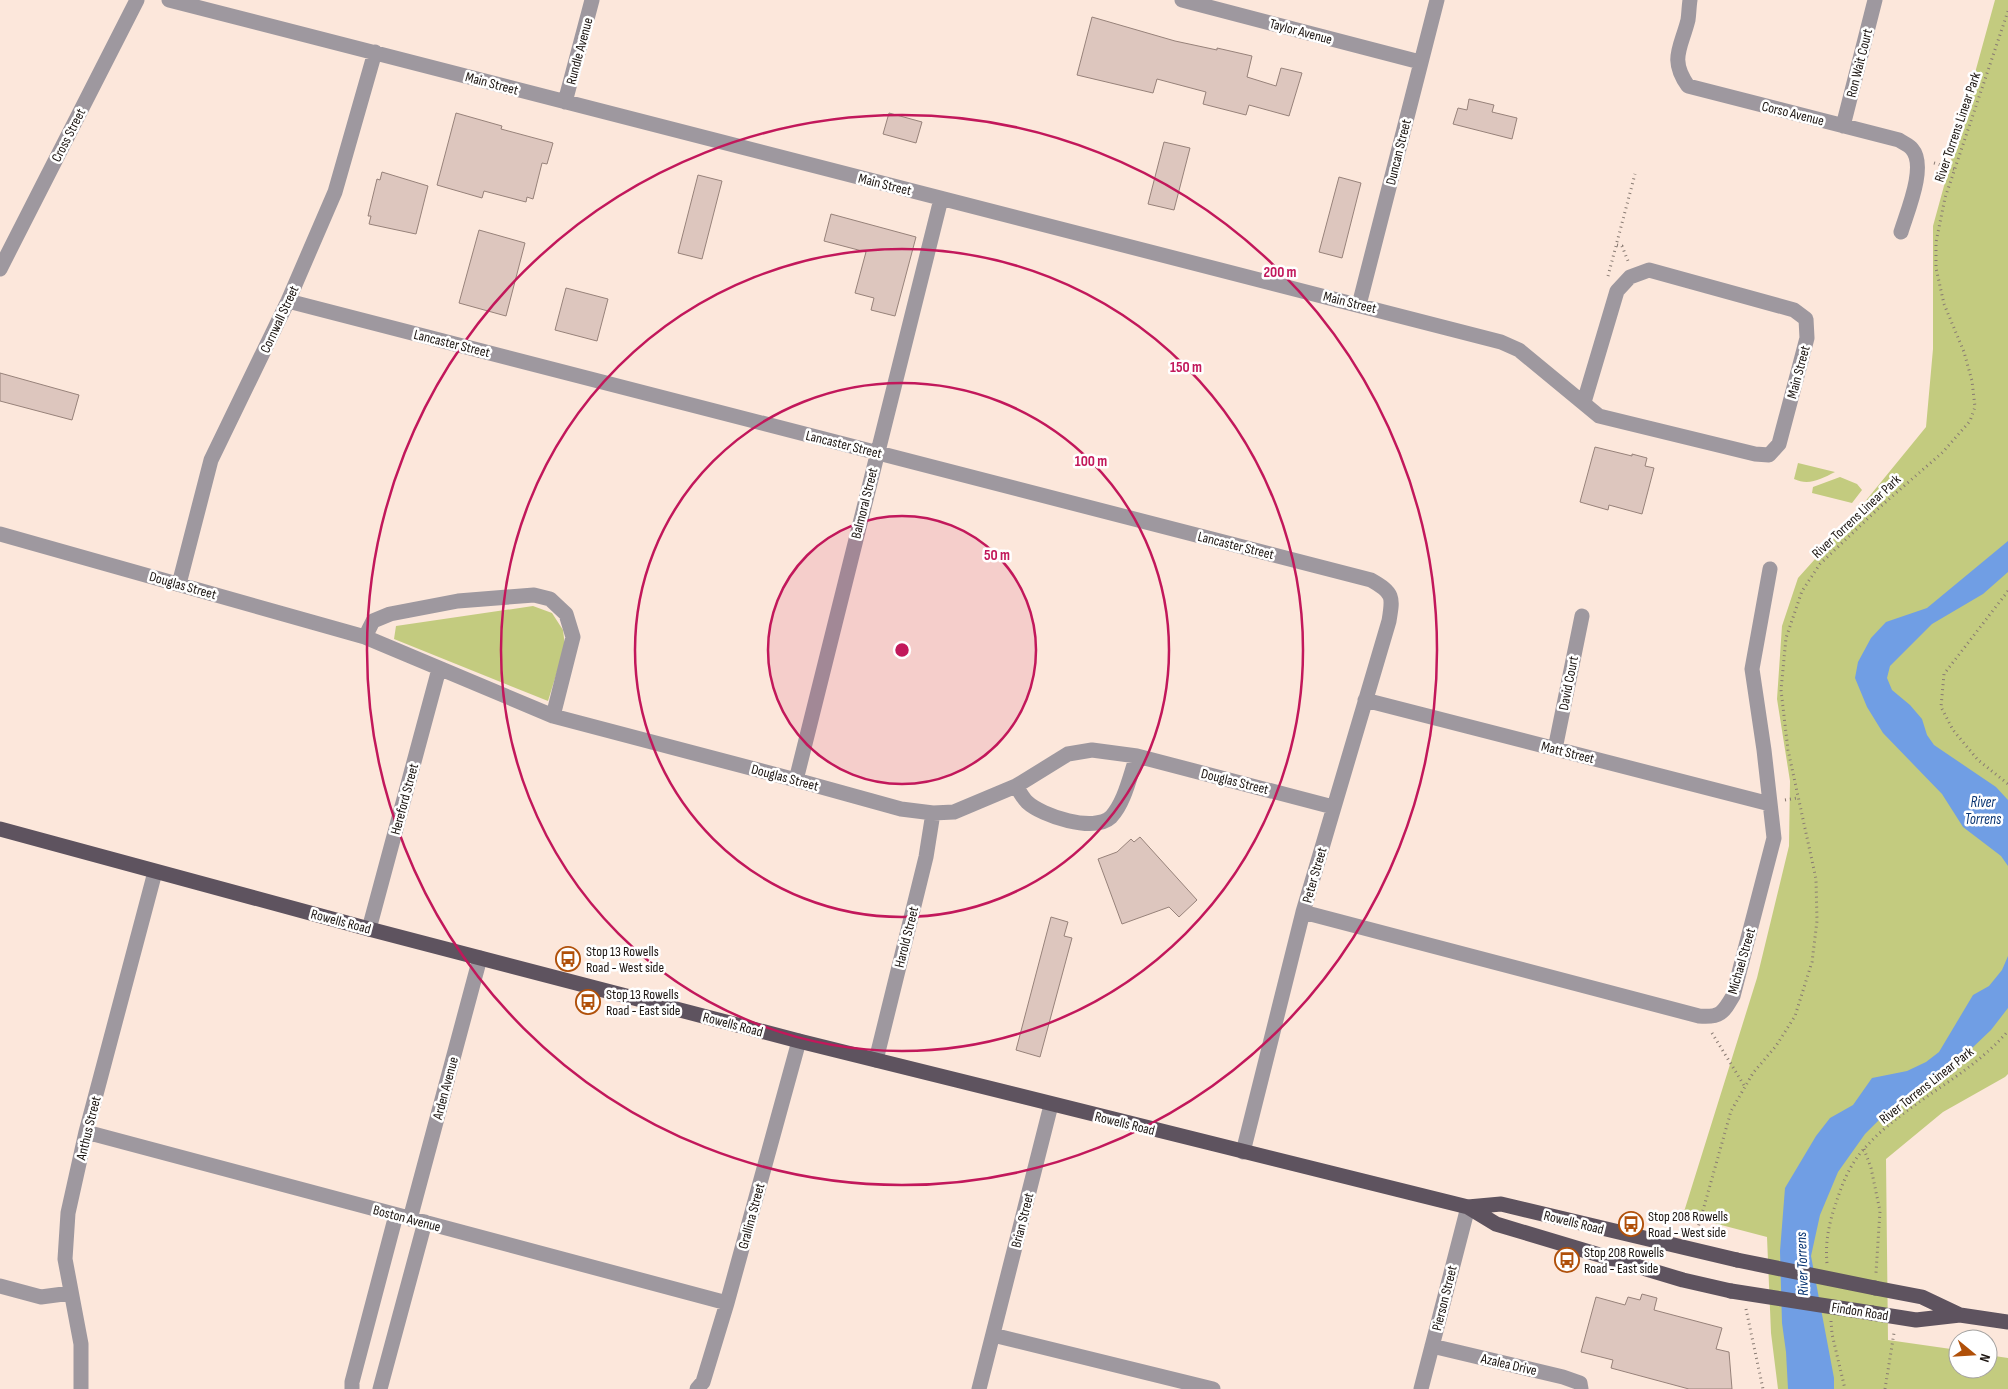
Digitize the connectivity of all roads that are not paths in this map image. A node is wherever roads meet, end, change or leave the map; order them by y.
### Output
1 (137, 0) edge
2 (168, 0) edge
3 (592, 0) edge
4 (1182, 0) edge
5 (1437, 0) edge
6 (1690, 0) edge
7 (1875, 0) edge
8 (375, 52) junction
9 (1420, 62) junction
10 (565, 102) junction
11 (1843, 126) junction
12 (941, 198) junction
13 (1901, 232) dead end
14 (0, 269) edge
15 (288, 301) junction
16 (1359, 305) junction
17 (1584, 402) junction
18 (876, 452) junction
19 (0, 534) edge
20 (1770, 569) dead end
21 (180, 584) junction
22 (1392, 600) joint
23 (1582, 616) dead end
24 (365, 637) junction
25 (440, 668) junction
26 (1365, 700) junction
27 (552, 716) junction
28 (1555, 749) junction
29 (1137, 756) junction
30 (796, 780) junction
31 (1016, 786) junction
32 (1770, 804) junction
33 (1333, 806) junction
34 (933, 813) junction
35 (0, 829) edge
36 (155, 872) junction
37 (1303, 912) junction
38 (369, 929) junction
39 (480, 958) junction
40 (800, 1041) junction
41 (876, 1060) junction
42 (1051, 1105) junction
43 (86, 1132) junction
44 (1244, 1152) junction
45 (1468, 1207) junction
46 (403, 1217) junction
47 (426, 1222) junction
48 (1737, 1260) joint
49 (0, 1286) edge
50 (1731, 1291) joint
51 (71, 1293) junction
52 (727, 1303) junction
53 (1960, 1315) junction
54 (2008, 1322) edge
55 (992, 1335) junction
56 (1432, 1346) junction
57 (80, 1389) edge
58 (352, 1389) edge
59 (380, 1389) edge
60 (697, 1389) edge
61 (979, 1389) edge
62 (1213, 1389) edge
63 (1421, 1389) edge
64 (1581, 1389) edge

1 - 14 street, Cross Street
2 - 8 street, Main Street
3 - 10 street, Rundle Avenue
4 - 9 street, Taylor Avenue
5 - 9 street, Duncan Street
6 - 11 street, Corso Avenue
7 - 11 street, Ron Wait Court
8 - 10 street, Main Street
8 - 15 street, Cornwall Street
9 - 16 street, Duncan Street
10 - 12 street, Main Street
11 - 13 street, Corso Avenue
12 - 16 street, Main Street
12 - 18 street, Balmoral Street
15 - 18 street, Lancaster Street
15 - 21 street, Cornwall Street
16 - 17 street, Main Street
17 - 17 street, Main Street
18 - 22 street, Lancaster Street
18 - 30 street, Balmoral Street
19 - 21 street, Douglas Street
20 - 32 street, Michael Street
21 - 24 street, Douglas Street
22 - 26 street, Peter Street
23 - 28 street, David Court
24 - 25 street, Douglas Street
24 - 27 street
25 - 27 street, Douglas Street
25 - 38 street, Hereford Street
26 - 28 street, Matt Street
26 - 33 street, Peter Street
27 - 30 street, Douglas Street
28 - 32 street, Matt Street
29 - 31 street, Douglas Street
29 - 31 street
29 - 33 street, Douglas Street
30 - 34 street, Douglas Street
31 - 34 street, Douglas Street
32 - 37 street, Michael Street
33 - 37 street, Peter Street
34 - 41 street, Harold Street
35 - 36 main road, Rowells Road
36 - 38 main road, Rowells Road
36 - 43 street, Anthus Street
37 - 44 street, Peter Street
38 - 39 main road, Rowells Road
39 - 40 main road, Rowells Road
39 - 46 street, Arden Avenue
40 - 41 main road, Rowells Road
40 - 52 street, Grallina Street
41 - 42 main road, Rowells Road
42 - 44 main road, Rowells Road
42 - 55 street, Brian Street
43 - 46 street, Boston Avenue
43 - 51 street, Anthus Street
44 - 45 main road, Rowells Road
45 - 48 main road, Rowells Road
45 - 50 main road, Rowells Road
45 - 56 street, Pierson Street
46 - 47 street, Boston Avenue
46 - 58 street, Arden Avenue
47 - 52 street, Boston Avenue
47 - 59 street
48 - 53 main road, Findon Road, bridge
49 - 51 street
50 - 53 main road, Findon Road, bridge
51 - 57 street, Anthus Street
52 - 60 street, Grallina Street
53 - 54 main road, Findon Road
55 - 61 street, Brian Street
55 - 62 street
56 - 63 street, Pierson Street
56 - 64 street, Azalea Drive

